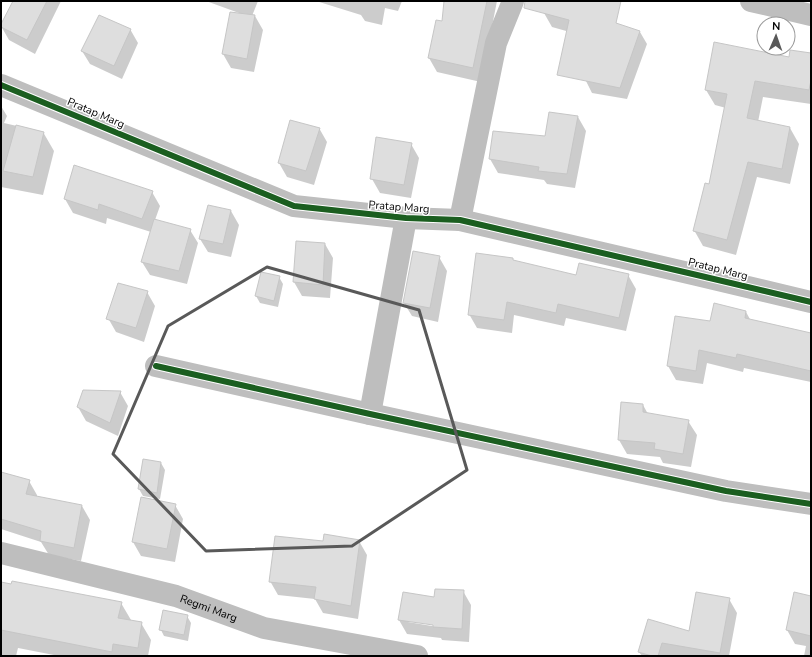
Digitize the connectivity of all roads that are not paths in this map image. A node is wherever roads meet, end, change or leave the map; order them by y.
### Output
1 (513, 1) edge
2 (751, 1) edge
3 (811, 15) edge
4 (1, 85) edge
5 (406, 218) junction
6 (460, 220) junction
7 (811, 302) edge
8 (156, 366) dead end
9 (370, 414) junction
10 (811, 504) edge
11 (1, 553) edge
12 (417, 656) edge

1 - 6 street
2 - 3 street
4 - 5 street, Pratap Marg
5 - 6 street, Pratap Marg
5 - 9 street
6 - 7 street, Pratap Marg
8 - 9 street
9 - 10 street
11 - 12 street, Regmi Marg

